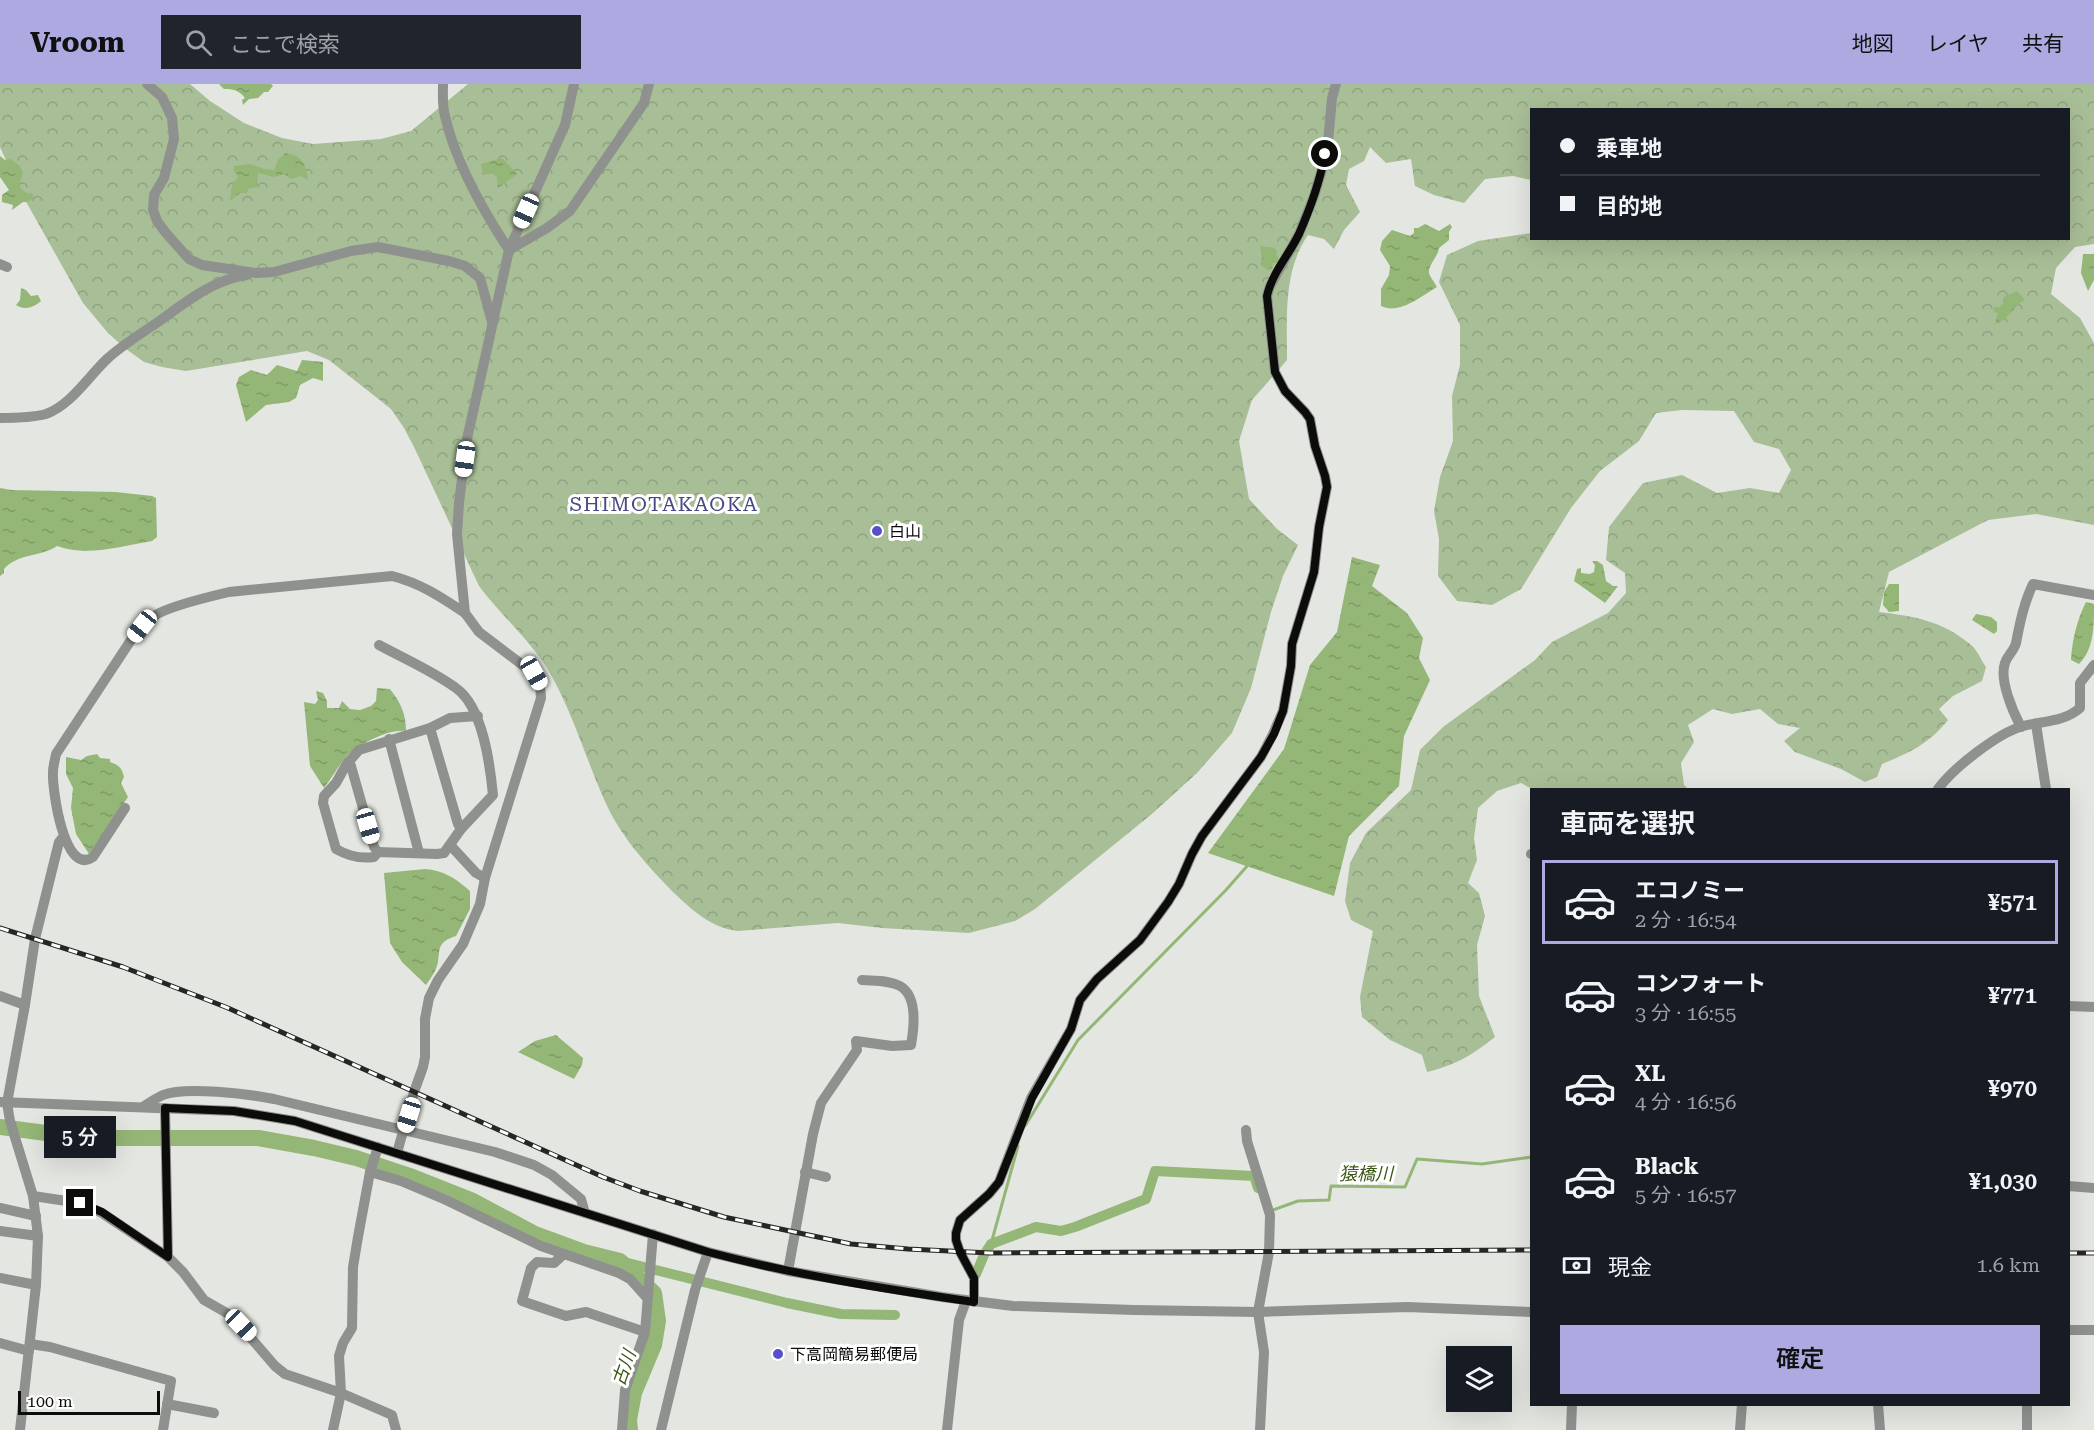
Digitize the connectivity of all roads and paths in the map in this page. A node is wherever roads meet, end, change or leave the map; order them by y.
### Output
1 (147, 84) edge
2 (442, 84) edge
3 (574, 84) edge
4 (649, 84) edge
5 (1336, 84) edge
6 (509, 250) junction
7 (256, 273) junction
8 (493, 324) junction
9 (0, 418) edge
10 (2094, 595) edge
11 (465, 614) junction
12 (380, 645) dead end
13 (2094, 664) edge
14 (478, 716) junction
15 (2036, 724) junction
16 (2021, 727) junction
17 (430, 728) junction
18 (389, 739) junction
19 (348, 762) junction
20 (1939, 788) edge
21 (2046, 788) edge
22 (124, 808) dead end
23 (461, 829) junction
24 (63, 837) junction
25 (451, 846) junction
26 (378, 852) junction
27 (419, 853) junction
28 (485, 878) junction
29 (862, 980) dead end
30 (0, 996) edge
31 (25, 1005) junction
32 (2070, 1006) edge
33 (2094, 1007) edge
34 (4, 1102) edge
35 (143, 1108) junction
36 (165, 1108) junction
37 (404, 1130) junction
38 (1246, 1130) dead end
39 (377, 1151) junction
40 (397, 1153) junction
41 (371, 1171) junction
42 (805, 1172) junction
43 (826, 1177) dead end
44 (2070, 1186) edge
45 (2094, 1188) edge
46 (33, 1196) junction
47 (0, 1208) edge
48 (585, 1212) junction
49 (36, 1216) junction
50 (0, 1231) edge
51 (652, 1234) junction
52 (38, 1236) junction
53 (708, 1252) junction
54 (564, 1254) junction
55 (168, 1257) junction
56 (788, 1271) junction
57 (0, 1278) edge
58 (36, 1285) junction
59 (647, 1297) junction
60 (970, 1302) junction
61 (1258, 1312) junction
62 (1530, 1312) edge
63 (2070, 1330) edge
64 (2094, 1330) edge
65 (645, 1332) junction
66 (0, 1343) edge
67 (29, 1348) junction
68 (341, 1393) junction
69 (167, 1404) junction
70 (1572, 1406) edge
71 (1742, 1406) edge
72 (1878, 1406) edge
73 (2027, 1406) edge
74 (214, 1413) dead end
75 (20, 1430) edge
76 (163, 1430) edge
77 (333, 1430) edge
78 (396, 1430) edge
79 (622, 1430) edge
80 (661, 1430) edge
81 (947, 1430) edge
82 (1260, 1430) edge
83 (1571, 1430) edge
84 (1740, 1430) edge
85 (1880, 1430) edge
86 (2027, 1430) edge

1 - 7 street
2 - 6 street
3 - 6 street
4 - 6 street
5 - 60 street
6 - 8 street
7 - 8 street
7 - 9 street
8 - 11 street
10 - 16 street
11 - 24 street
11 - 28 street
12 - 14 street
13 - 15 street
14 - 17 street
14 - 23 street
15 - 16 street
15 - 21 street
16 - 20 street
17 - 18 street
17 - 23 street
18 - 19 street
18 - 27 street
19 - 26 street
19 - 26 street
22 - 24 street
23 - 25 street
24 - 31 street
25 - 27 street
25 - 28 street
26 - 27 street
28 - 37 street
29 - 42 street
30 - 31 street
31 - 34 street
32 - 33 street
34 - 35 street
34 - 46 street
35 - 36 street
35 - 37 street
36 - 39 street
36 - 55 street
37 - 40 street
37 - 48 street
38 - 61 street
39 - 40 street
39 - 41 street
40 - 48 street
41 - 54 street
41 - 68 street
42 - 43 street
42 - 56 street
44 - 45 street
46 - 49 street
46 - 55 street
47 - 49 street
48 - 51 street
49 - 52 street
50 - 52 street
51 - 53 street
51 - 59 street
52 - 58 street
53 - 56 street
53 - 80 street
54 - 59 street
54 - 65 street
55 - 68 street
56 - 60 street
57 - 58 street
58 - 67 street
59 - 65 street
60 - 61 street
60 - 81 street
61 - 62 street
61 - 82 street
63 - 64 street
65 - 79 street
66 - 67 street
67 - 69 street
67 - 75 street
68 - 77 street
68 - 78 street
69 - 74 street
69 - 76 street
70 - 83 street
71 - 84 street
72 - 85 street
73 - 86 street

